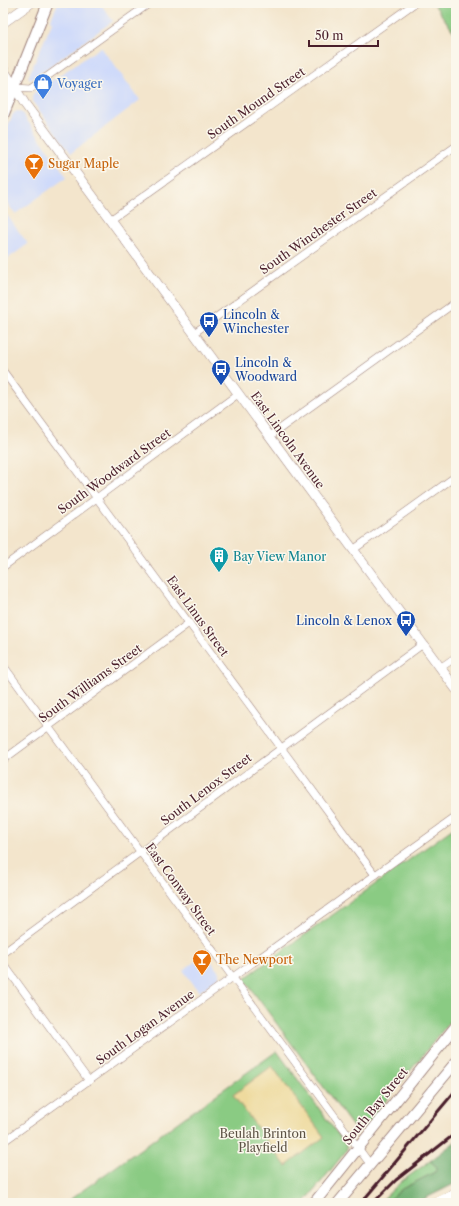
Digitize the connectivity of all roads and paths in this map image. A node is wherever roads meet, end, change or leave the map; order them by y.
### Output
1 (31, 3) edge
2 (48, 3) edge
3 (150, 3) edge
4 (414, 3) edge
5 (3, 23) edge
6 (3, 69) edge
7 (15, 87) junction
8 (3, 116) edge
9 (456, 146) edge
10 (110, 220) junction
11 (456, 302) edge
12 (194, 333) junction
13 (3, 371) edge
14 (238, 394) junction
15 (270, 436) junction
16 (456, 476) edge
17 (97, 498) junction
18 (353, 550) junction
19 (3, 567) edge
20 (189, 623) junction
21 (423, 644) junction
22 (456, 657) edge
23 (3, 665) edge
24 (440, 668) junction
25 (456, 689) edge
26 (48, 727) junction
27 (281, 748) junction
28 (3, 760) edge
29 (456, 817) edge
30 (140, 852) junction
31 (375, 876) junction
32 (3, 953) edge
33 (3, 963) edge
34 (233, 978) junction
35 (456, 1026) edge
36 (456, 1062) edge
37 (90, 1081) junction
38 (3, 1142) edge
39 (358, 1148) junction
40 (370, 1164) junction
41 (456, 1195) edge
42 (314, 1203) edge
43 (338, 1203) edge
44 (439, 1203) edge

1 - 5 street
2 - 7 main road
3 - 7 street
4 - 10 street, South Mound Street
6 - 7 street, East Lincoln Avenue
7 - 8 main road
7 - 10 street, East Lincoln Avenue
9 - 12 street, South Winchester Street
10 - 12 street, East Lincoln Avenue
11 - 15 street
12 - 14 street, East Lincoln Avenue
13 - 17 street, East Linus Street
14 - 15 street, East Lincoln Avenue
14 - 17 street, South Woodward Street
15 - 18 street, East Lincoln Avenue
16 - 18 street
17 - 19 street, South Woodward Street
17 - 20 street, East Linus Street
18 - 21 street, East Lincoln Avenue
20 - 26 street, South Williams Street
20 - 27 street, East Linus Street
21 - 24 street, East Lincoln Avenue
21 - 27 street, South Lenox Street
22 - 24 street
23 - 26 street, East Conway Street
24 - 25 street, East Lincoln Avenue
26 - 28 street, South Williams Street
26 - 30 street, East Conway Street
27 - 30 street, South Lenox Street
27 - 31 street, East Linus Street
29 - 31 street, South Logan Avenue
30 - 32 street, South Lenox Street
30 - 34 street, East Conway Street
31 - 34 street, South Logan Avenue
33 - 37 street
34 - 37 street, South Logan Avenue
34 - 39 street, East Conway Street
35 - 39 main road, South Bay Street
36 - 40 main road
37 - 38 street, South Logan Avenue
39 - 40 street, East Conway Street
39 - 42 main road, South Bay Street
40 - 43 main road
41 - 44 highway

